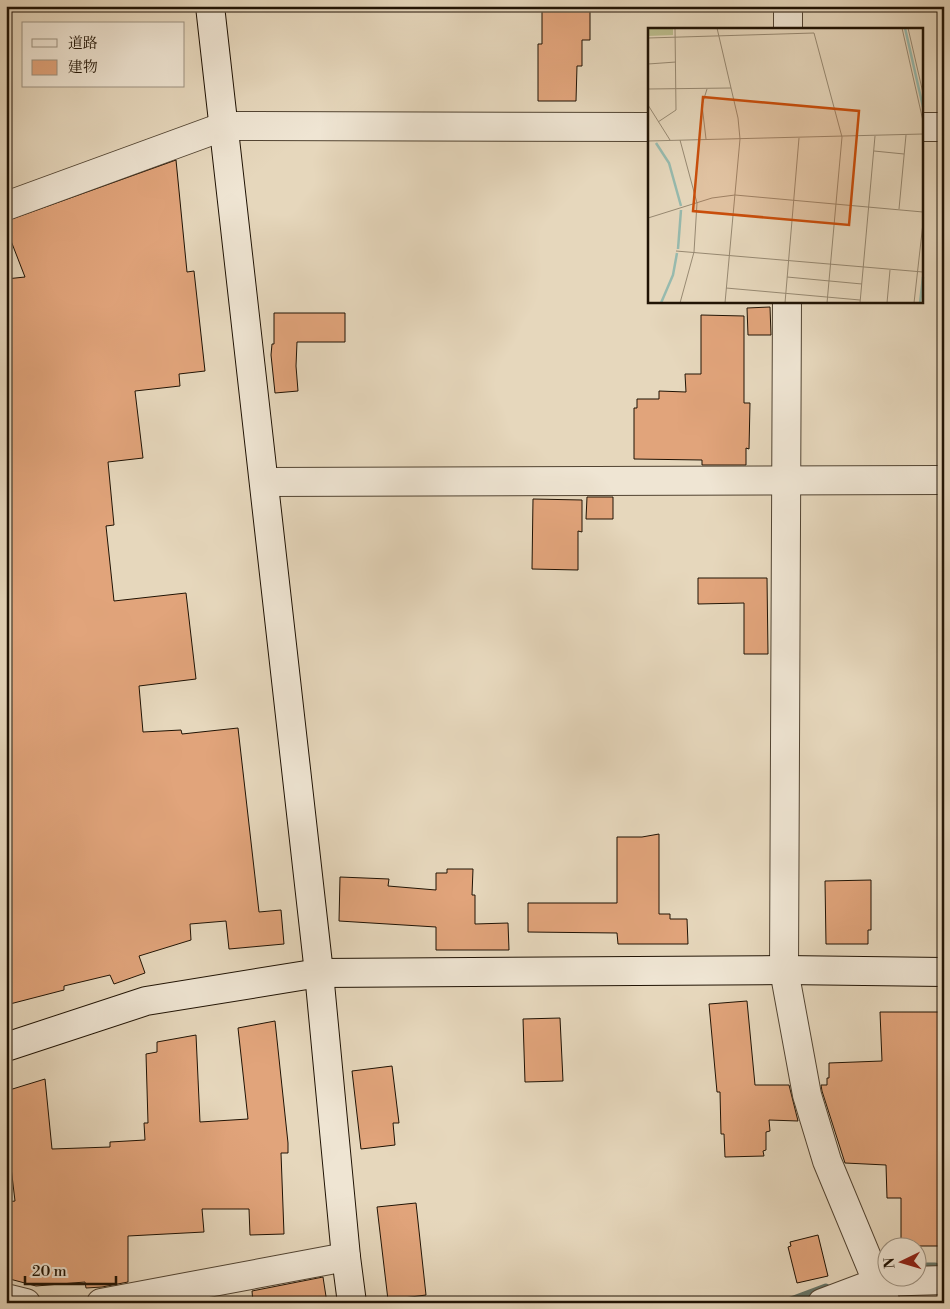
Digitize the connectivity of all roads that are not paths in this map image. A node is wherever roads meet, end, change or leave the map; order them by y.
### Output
1 (210, 6) edge
2 (788, 6) edge
3 (788, 28) edge
4 (224, 126) junction
5 (648, 127) edge
6 (922, 127) edge
7 (944, 127) edge
8 (6, 206) edge
9 (787, 302) edge
10 (944, 480) edge
11 (785, 481) junction
12 (264, 482) junction
13 (784, 970) junction
14 (944, 972) edge
15 (319, 973) junction
16 (6, 1047) edge
17 (346, 1257) junction
18 (944, 1280) edge
19 (882, 1292) edge
20 (6, 1298) edge
21 (26, 1303) edge
22 (102, 1303) edge
23 (352, 1303) edge
24 (822, 1303) edge

1 - 4 street
2 - 3 street
4 - 5 street
4 - 8 street
4 - 12 street
6 - 7 street
9 - 11 street
10 - 11 street
11 - 12 street
11 - 13 street
12 - 15 street
13 - 14 street
13 - 15 street
13 - 19 street
15 - 16 street
15 - 17 street
17 - 22 street
17 - 23 street
18 - 19 street
19 - 24 street
20 - 21 street

